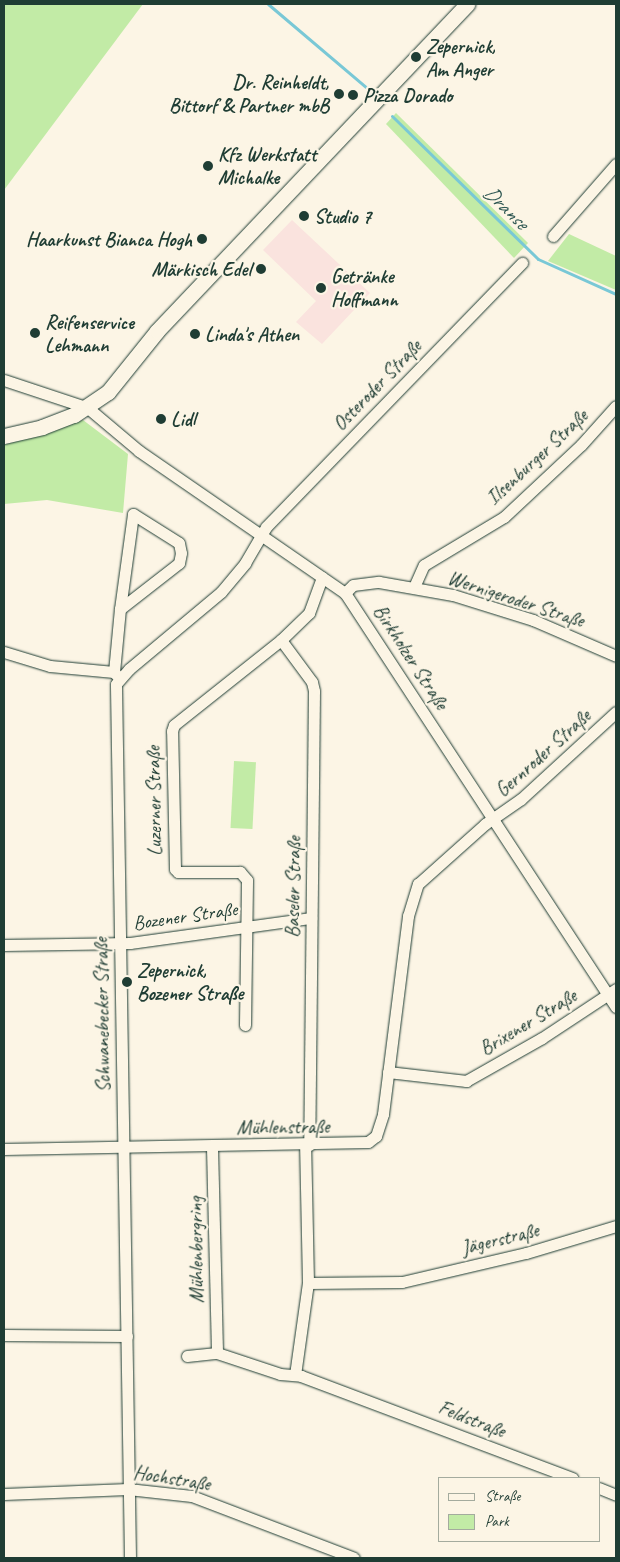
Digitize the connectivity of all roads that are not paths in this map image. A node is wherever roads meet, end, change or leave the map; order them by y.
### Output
1 (462, 6) edge
2 (616, 164) edge
3 (553, 236) dead end
4 (522, 263) dead end
5 (4, 380) edge
6 (616, 406) edge
7 (88, 408) junction
8 (4, 436) edge
9 (260, 535) junction
10 (322, 577) junction
11 (414, 587) junction
12 (345, 593) junction
13 (120, 609) junction
14 (281, 640) junction
15 (4, 652) edge
16 (616, 656) edge
17 (117, 675) junction
18 (616, 712) edge
19 (493, 820) junction
20 (311, 918) junction
21 (248, 926) junction
22 (120, 944) junction
23 (4, 945) edge
24 (612, 992) edge
25 (616, 1007) edge
26 (245, 1025) dead end
27 (388, 1072) junction
28 (307, 1145) junction
29 (212, 1147) junction
30 (4, 1149) edge
31 (123, 1149) junction
32 (616, 1226) edge
33 (308, 1283) junction
34 (4, 1335) edge
35 (126, 1336) junction
36 (217, 1353) junction
37 (187, 1356) dead end
38 (294, 1375) junction
39 (570, 1477) edge
40 (600, 1488) edge
41 (128, 1489) junction
42 (4, 1494) edge
43 (616, 1494) edge
44 (330, 1554) edge
45 (130, 1558) edge
46 (354, 1558) edge

1 - 7 main road
2 - 3 street
4 - 9 street, Osteroder Straße
5 - 7 street
6 - 11 street, Ilsenburger Straße
7 - 8 main road
7 - 9 street, Birkholzer Straße
9 - 10 street, Birkholzer Straße
9 - 17 street, Osteroder Straße
10 - 12 street, Birkholzer Straße
10 - 14 street, Luzerner Straße
11 - 12 street, Wernigeroder Straße
11 - 16 street, Wernigeroder Straße
12 - 19 street, Birkholzer Straße
13 - 13 street, Schwanebecker Straße
13 - 17 street, Schwanebecker Straße
14 - 20 street, Baseler Straße
14 - 21 street, Luzerner Straße
15 - 17 street
17 - 22 street, Schwanebecker Straße
18 - 19 street, Gernroder Straße
19 - 24 street, Birkholzer Straße
19 - 27 street, Mühlenstraße
20 - 21 street, Bozener Straße
20 - 28 street, Baseler Straße
21 - 22 street, Bozener Straße
21 - 26 street, Luzerner Straße
22 - 23 street, Bozener Straße
22 - 31 street, Schwanebecker Straße
24 - 25 street, Birkholzer Straße
24 - 27 street, Brixener Straße
27 - 28 street, Mühlenstraße
28 - 29 street, Mühlenstraße
28 - 33 street
29 - 31 street, Mühlenstraße
29 - 36 street, Mühlenbergring
30 - 31 street
31 - 35 street, Schwanebecker Straße
32 - 33 street, Jägerstraße
33 - 38 street
34 - 35 street
35 - 41 street, Schwanebecker Straße
36 - 37 street
36 - 38 street
38 - 39 street, Feldstraße
40 - 43 street
41 - 42 street, Hochstraße
41 - 44 street, Hochstraße
41 - 45 street, Schwanebecker Straße
44 - 46 street, Hochstraße

